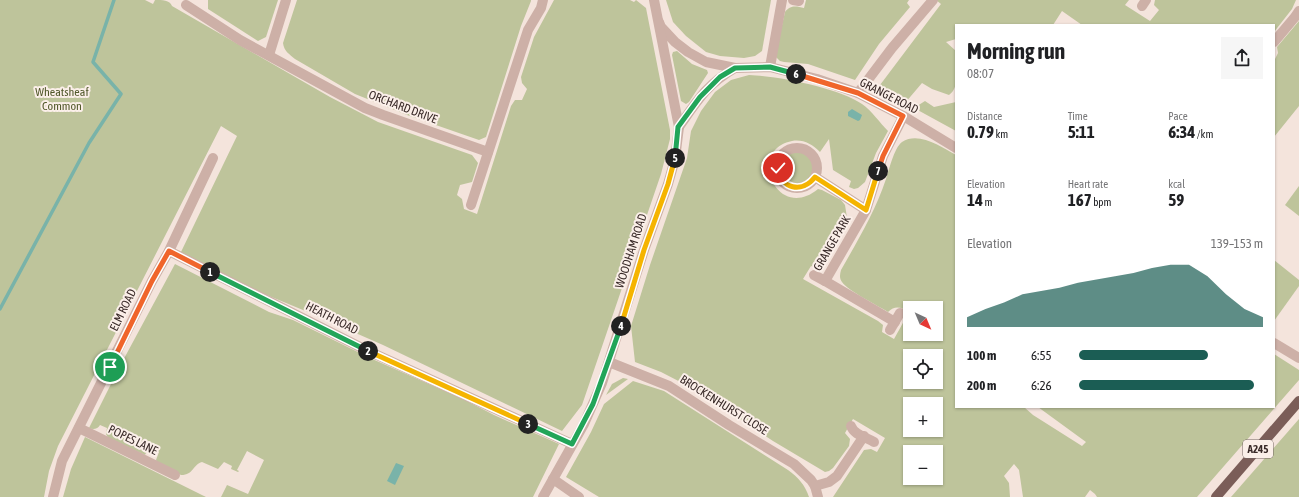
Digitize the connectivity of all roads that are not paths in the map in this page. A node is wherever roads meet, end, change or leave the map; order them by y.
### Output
1 (286, 0) edge
2 (543, 0) edge
3 (654, 0) edge
4 (782, 0) edge
5 (933, 0) edge
6 (186, 5) dead end
7 (1299, 11) edge
8 (657, 18) junction
9 (1275, 41) edge
10 (269, 54) junction
11 (770, 67) junction
12 (735, 68) junction
13 (858, 93) junction
14 (903, 116) junction
15 (678, 127) junction
16 (955, 147) edge
17 (488, 152) junction
18 (213, 158) dead end
19 (815, 177) dead end
20 (471, 205) dead end
21 (866, 210) junction
22 (169, 251) junction
23 (814, 275) dead end
24 (825, 281) junction
25 (895, 322) dead end
26 (1275, 344) edge
27 (1299, 358) edge
28 (609, 362) junction
29 (1299, 401) edge
30 (850, 426) dead end
31 (79, 428) junction
32 (864, 436) junction
33 (874, 442) dead end
34 (572, 444) junction
35 (175, 475) dead end
36 (553, 479) junction
37 (815, 486) junction
38 (53, 497) edge
39 (543, 497) edge
40 (579, 497) edge
41 (818, 497) edge
42 (1216, 497) edge

1 - 10 street
2 - 17 street
3 - 8 street, WOODHAM ROAD
4 - 11 street
5 - 13 street
6 - 10 street, ORCHARD DRIVE
7 - 9 street
8 - 12 street, GRANGE ROAD
8 - 15 street, WOODHAM ROAD
10 - 17 street, ORCHARD DRIVE
11 - 12 street, GRANGE ROAD
11 - 13 street, GRANGE ROAD
12 - 15 street
13 - 14 street, GRANGE ROAD
14 - 16 street, GRANGE ROAD
14 - 21 street, GRANGE PARK
15 - 28 street, WOODHAM ROAD
17 - 20 street
18 - 22 street, ELM ROAD
19 - 21 street, GRANGE PARK
21 - 24 street, GRANGE PARK
22 - 31 street, ELM ROAD
22 - 34 street, HEATH ROAD
23 - 24 street
24 - 25 street, GRANGE PARK
26 - 27 street
28 - 34 street, WOODHAM ROAD
28 - 37 street, BROCKENHURST CLOSE
29 - 42 main road, A245
30 - 32 street
31 - 35 street, POPES LANE
31 - 38 street, ELM ROAD
32 - 33 street
32 - 37 street
34 - 36 street, WOODHAM ROAD
36 - 39 street, WOODHAM ROAD
36 - 40 street
37 - 41 street, BROCKENHURST CLOSE

